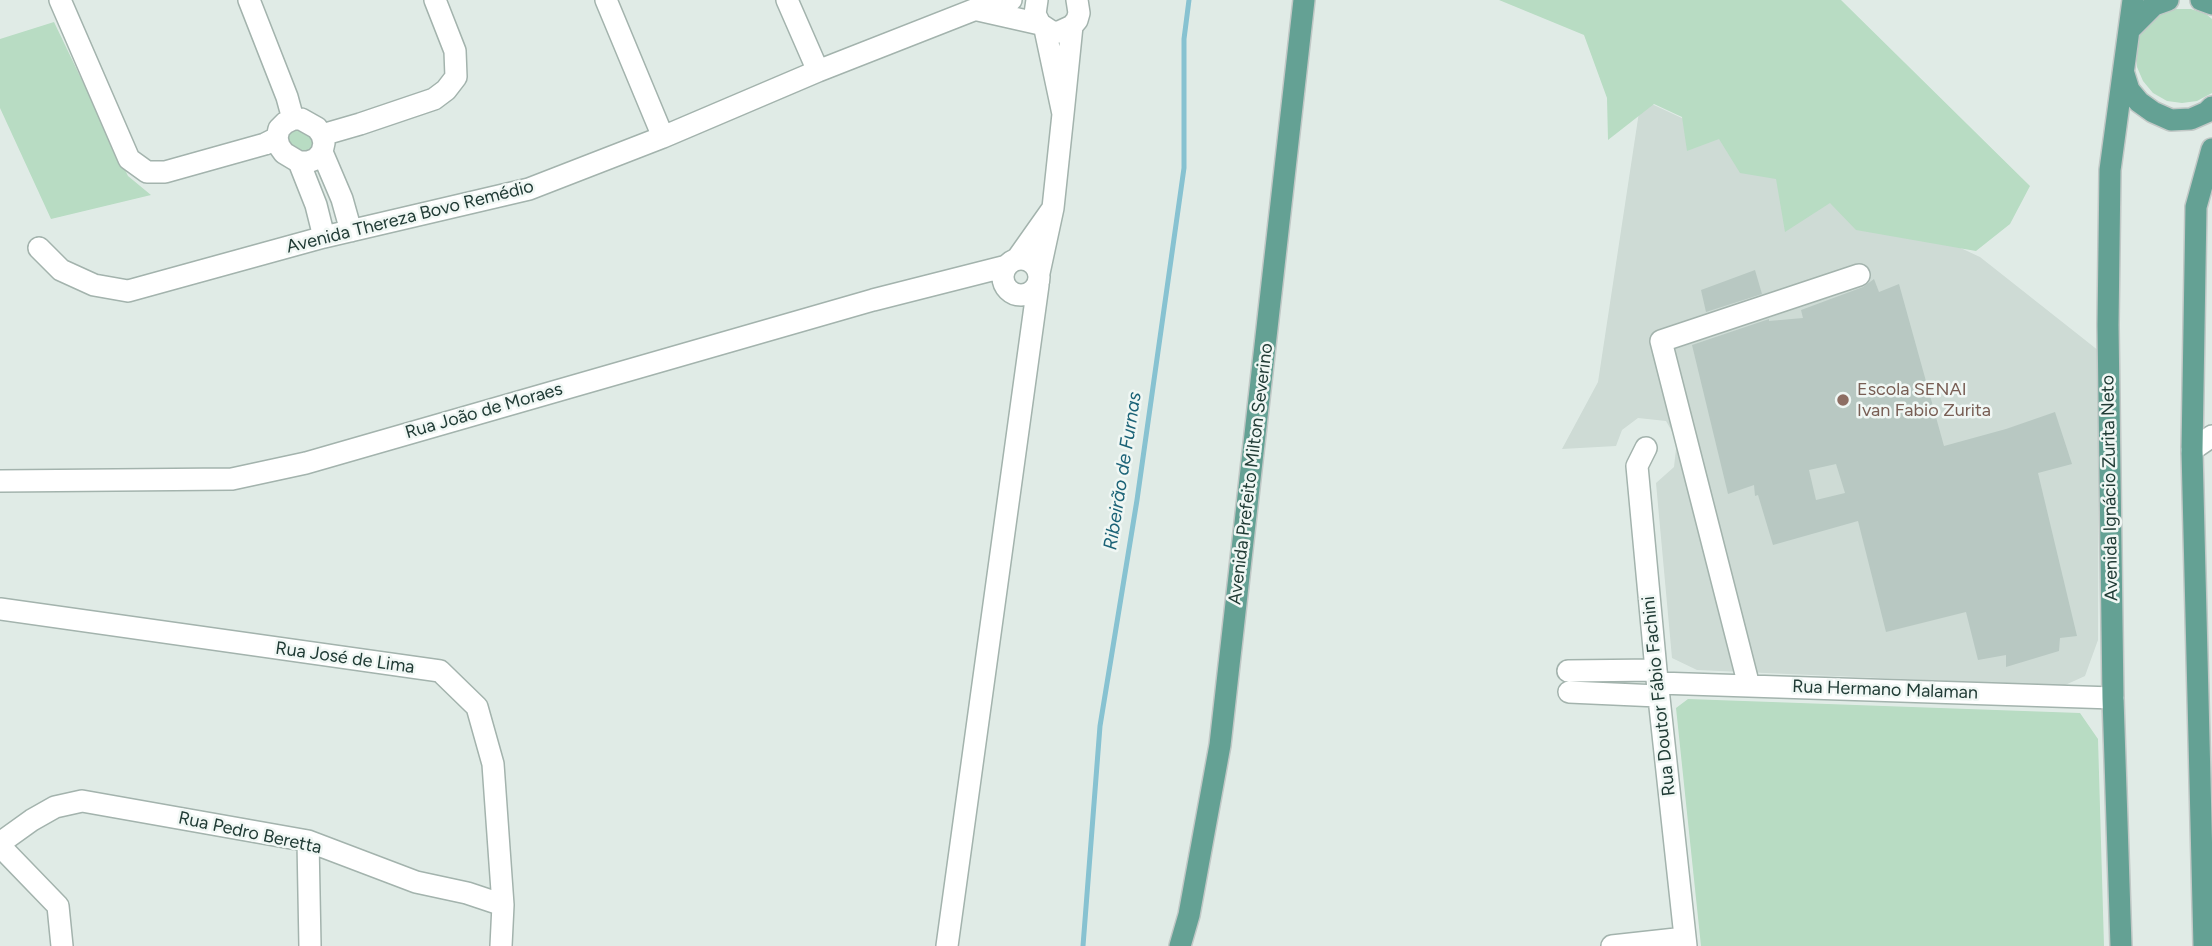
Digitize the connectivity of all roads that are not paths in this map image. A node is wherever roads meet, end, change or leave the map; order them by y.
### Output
1 (60, 0) edge
2 (249, 0) edge
3 (435, 0) edge
4 (606, 0) edge
5 (787, 0) edge
6 (1011, 0) edge
7 (1037, 0) edge
8 (1077, 0) edge
9 (1304, 0) edge
10 (2133, 0) edge
11 (2168, 0) edge
12 (2201, 0) edge
13 (2212, 4) edge
14 (975, 5) edge
15 (1042, 26) junction
16 (1072, 26) junction
17 (2129, 30) junction
18 (818, 71) junction
19 (2124, 74) junction
20 (2212, 107) edge
21 (1063, 114) junction
22 (293, 119) junction
23 (663, 137) junction
24 (277, 138) junction
25 (322, 143) junction
26 (2212, 149) edge
27 (299, 162) junction
28 (1053, 208) junction
29 (351, 231) junction
30 (324, 237) junction
31 (39, 248) dead end
32 (1012, 262) junction
33 (1860, 275) dead end
34 (958, 278) junction
35 (1039, 279) junction
36 (1009, 290) junction
37 (1030, 351) junction
38 (2212, 436) edge
39 (1646, 448) dead end
40 (2192, 450) junction
41 (0, 481) edge
42 (0, 609) edge
43 (1569, 682) dead end
44 (1657, 683) junction
45 (1749, 686) junction
46 (2113, 698) junction
47 (308, 841) junction
48 (0, 845) edge
49 (503, 905) junction
50 (1686, 942) edge
51 (62, 946) edge
52 (310, 946) edge
53 (501, 946) edge
54 (947, 946) edge
55 (1180, 946) edge
56 (1612, 946) edge
57 (2120, 946) edge
58 (2204, 946) edge

1 - 24 street
2 - 22 street
3 - 25 street
4 - 23 street
5 - 18 street
6 - 14 street, Avenida Thereza Bovo Remédio
7 - 15 street
8 - 16 street
9 - 55 main road, Avenida Prefeito Milton Severino
10 - 17 main road, Avenida Ignácio Zurita Neto
11 - 17 main road
12 - 13 main road
14 - 15 street
14 - 18 street, Avenida Thereza Bovo Remédio
15 - 16 street
15 - 21 street
16 - 21 street
17 - 19 main road, Avenida Ignácio Zurita Neto
18 - 23 street, Avenida Thereza Bovo Remédio
19 - 20 main road
19 - 46 main road, Avenida Ignácio Zurita Neto
21 - 28 street
22 - 24 street
22 - 25 street
23 - 29 street, Avenida Thereza Bovo Remédio
24 - 27 street
25 - 27 street
25 - 29 street
26 - 40 main road
27 - 30 street
28 - 32 street
28 - 35 street
29 - 30 street, Avenida Thereza Bovo Remédio
30 - 31 street, Avenida Thereza Bovo Remédio
32 - 34 street, Rua João de Moraes
32 - 35 street
32 - 36 street
33 - 45 street
34 - 36 street, Rua João de Moraes
34 - 41 street, Rua João de Moraes
35 - 36 street
35 - 37 street
36 - 37 street
37 - 54 street
38 - 40 street
39 - 44 street, Rua Doutor Fábio Fachini
40 - 58 main road
42 - 49 street, Rua José de Lima
43 - 44 street, Rua Hermano Malaman
44 - 45 street, Rua Hermano Malaman
44 - 50 street, Rua Doutor Fábio Fachini
45 - 46 street, Rua Hermano Malaman
46 - 57 main road, Avenida Ignácio Zurita Neto
47 - 48 street, Rua Pedro Beretta
47 - 49 street, Rua Pedro Beretta
47 - 52 street
48 - 51 street
49 - 53 street, Rua José de Lima
50 - 56 street

